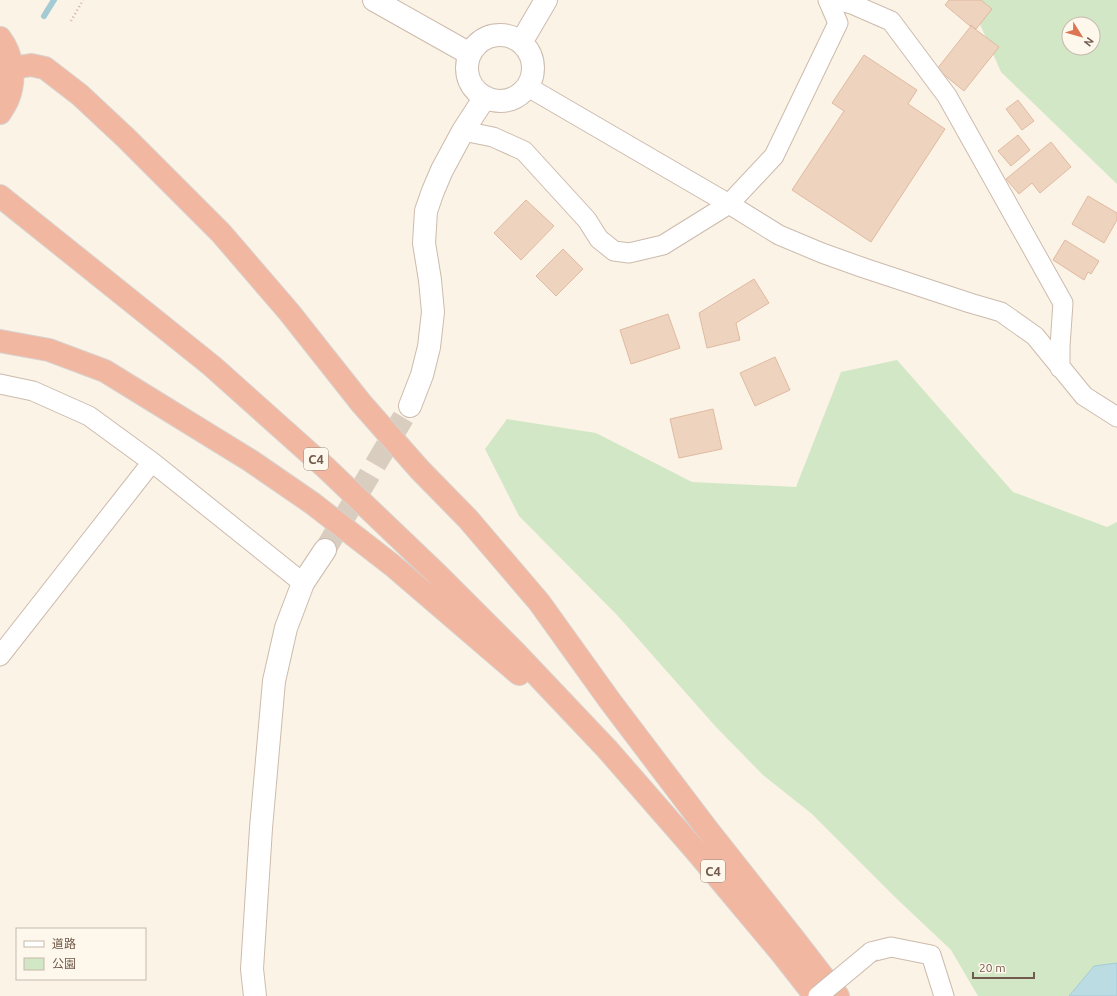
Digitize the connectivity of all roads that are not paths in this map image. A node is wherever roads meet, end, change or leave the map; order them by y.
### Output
1 (374, 0) edge
2 (546, 0) edge
3 (828, 0) edge
4 (837, 0) edge
5 (0, 38) edge
6 (522, 41) junction
7 (470, 54) junction
8 (6, 72) edge
9 (528, 86) junction
10 (485, 98) junction
11 (0, 113) edge
12 (463, 131) junction
13 (0, 196) edge
14 (729, 204) junction
15 (0, 341) edge
16 (1060, 368) junction
17 (0, 384) edge
18 (410, 406) tunnel mouth
19 (1117, 417) edge
20 (152, 462) junction
21 (325, 550) tunnel mouth
22 (303, 583) junction
23 (0, 656) edge
24 (607, 749) junction
25 (255, 996) edge
26 (816, 996) edge
27 (838, 996) edge
28 (944, 996) edge

1 - 7 street
2 - 6 street
3 - 14 street
4 - 16 street
5 - 8 highway
6 - 7 street
6 - 9 street
7 - 10 street
8 - 11 highway
8 - 27 highway
9 - 10 street
9 - 14 street
10 - 12 street
12 - 14 street
12 - 18 street
13 - 24 highway, C4
14 - 16 street
15 - 24 highway
16 - 19 street
17 - 20 street
20 - 22 street
20 - 23 street
21 - 22 street
22 - 25 street
24 - 26 highway, C4
26 - 28 street, bridge

